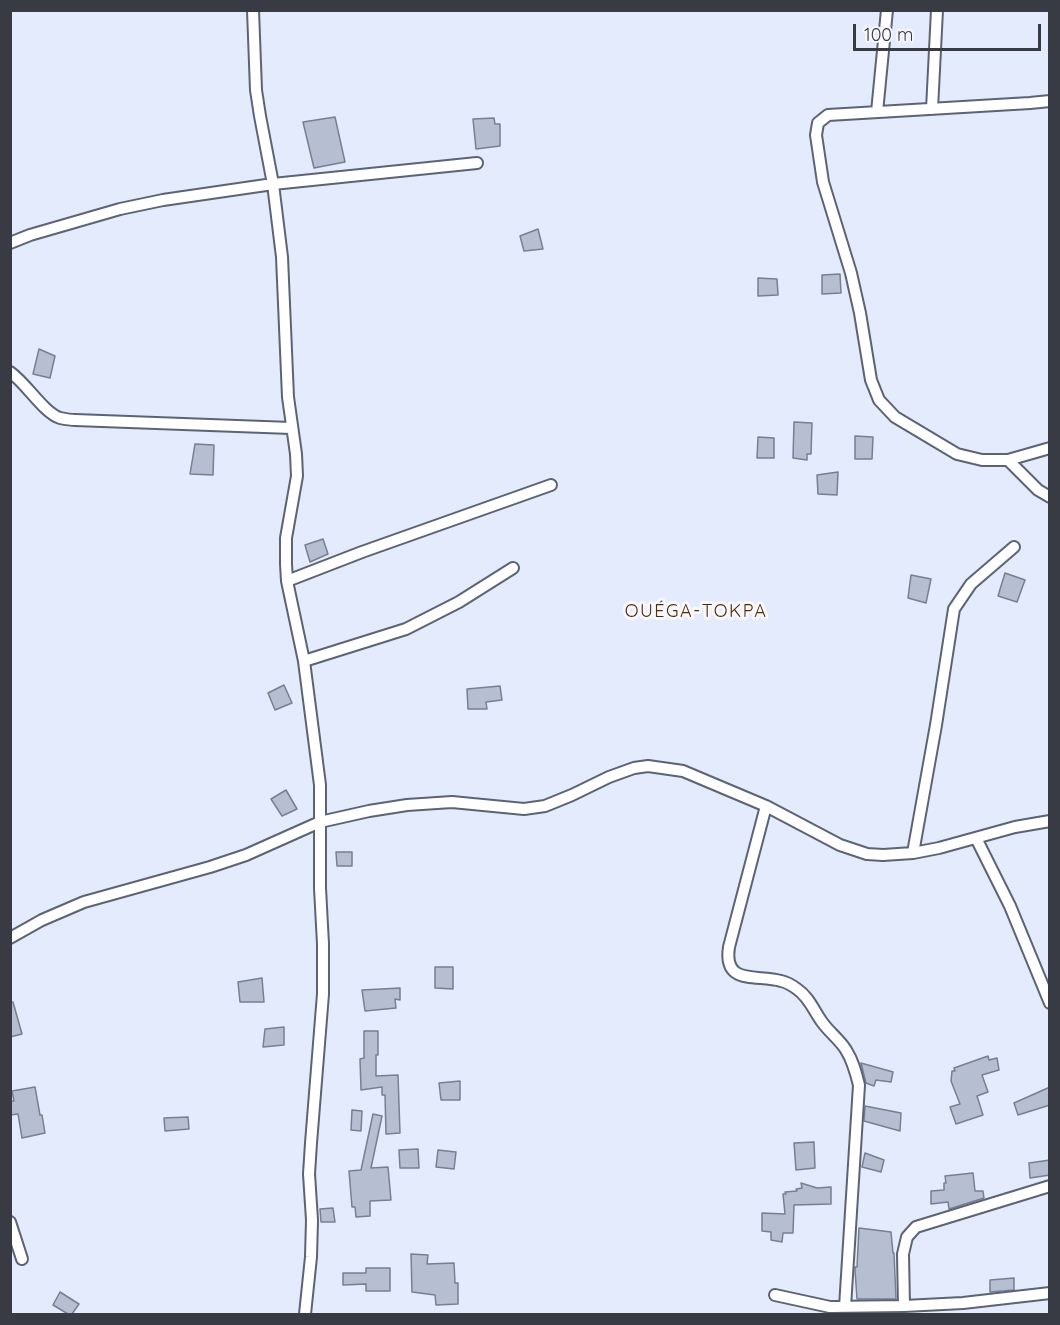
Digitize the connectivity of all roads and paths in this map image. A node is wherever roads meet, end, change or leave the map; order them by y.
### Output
1 (253, 10) edge
2 (887, 10) edge
3 (937, 10) edge
4 (1050, 100) edge
5 (932, 108) junction
6 (877, 112) junction
7 (477, 163) dead end
8 (273, 184) junction
9 (10, 243) edge
10 (10, 372) edge
11 (291, 428) junction
12 (1050, 448) edge
13 (1008, 460) junction
14 (551, 485) dead end
15 (1050, 497) edge
16 (1014, 547) dead end
17 (513, 568) dead end
18 (287, 581) junction
19 (304, 661) junction
20 (766, 806) junction
21 (1050, 821) edge
22 (320, 822) junction
23 (976, 838) junction
24 (914, 854) junction
25 (10, 938) edge
26 (1050, 1003) edge
27 (1050, 1186) edge
28 (10, 1222) edge
29 (22, 1259) dead end
30 (1050, 1293) edge
31 (775, 1295) dead end
32 (904, 1306) junction
33 (845, 1307) junction
34 (830, 1311) edge
35 (305, 1314) edge

1 - 8 street
2 - 6 street
3 - 5 street
4 - 5 street
5 - 6 street
6 - 13 street
7 - 8 street
8 - 9 street
8 - 11 street
10 - 11 street
11 - 18 street
12 - 13 street
13 - 15 street
14 - 18 street
16 - 24 street
17 - 19 street
18 - 19 street
19 - 22 street
20 - 22 street
20 - 24 street
20 - 33 street
21 - 23 street
22 - 25 street
22 - 35 street
23 - 24 street
23 - 26 street
27 - 32 street
28 - 29 street
30 - 32 street
31 - 34 street
32 - 33 street
33 - 34 street

